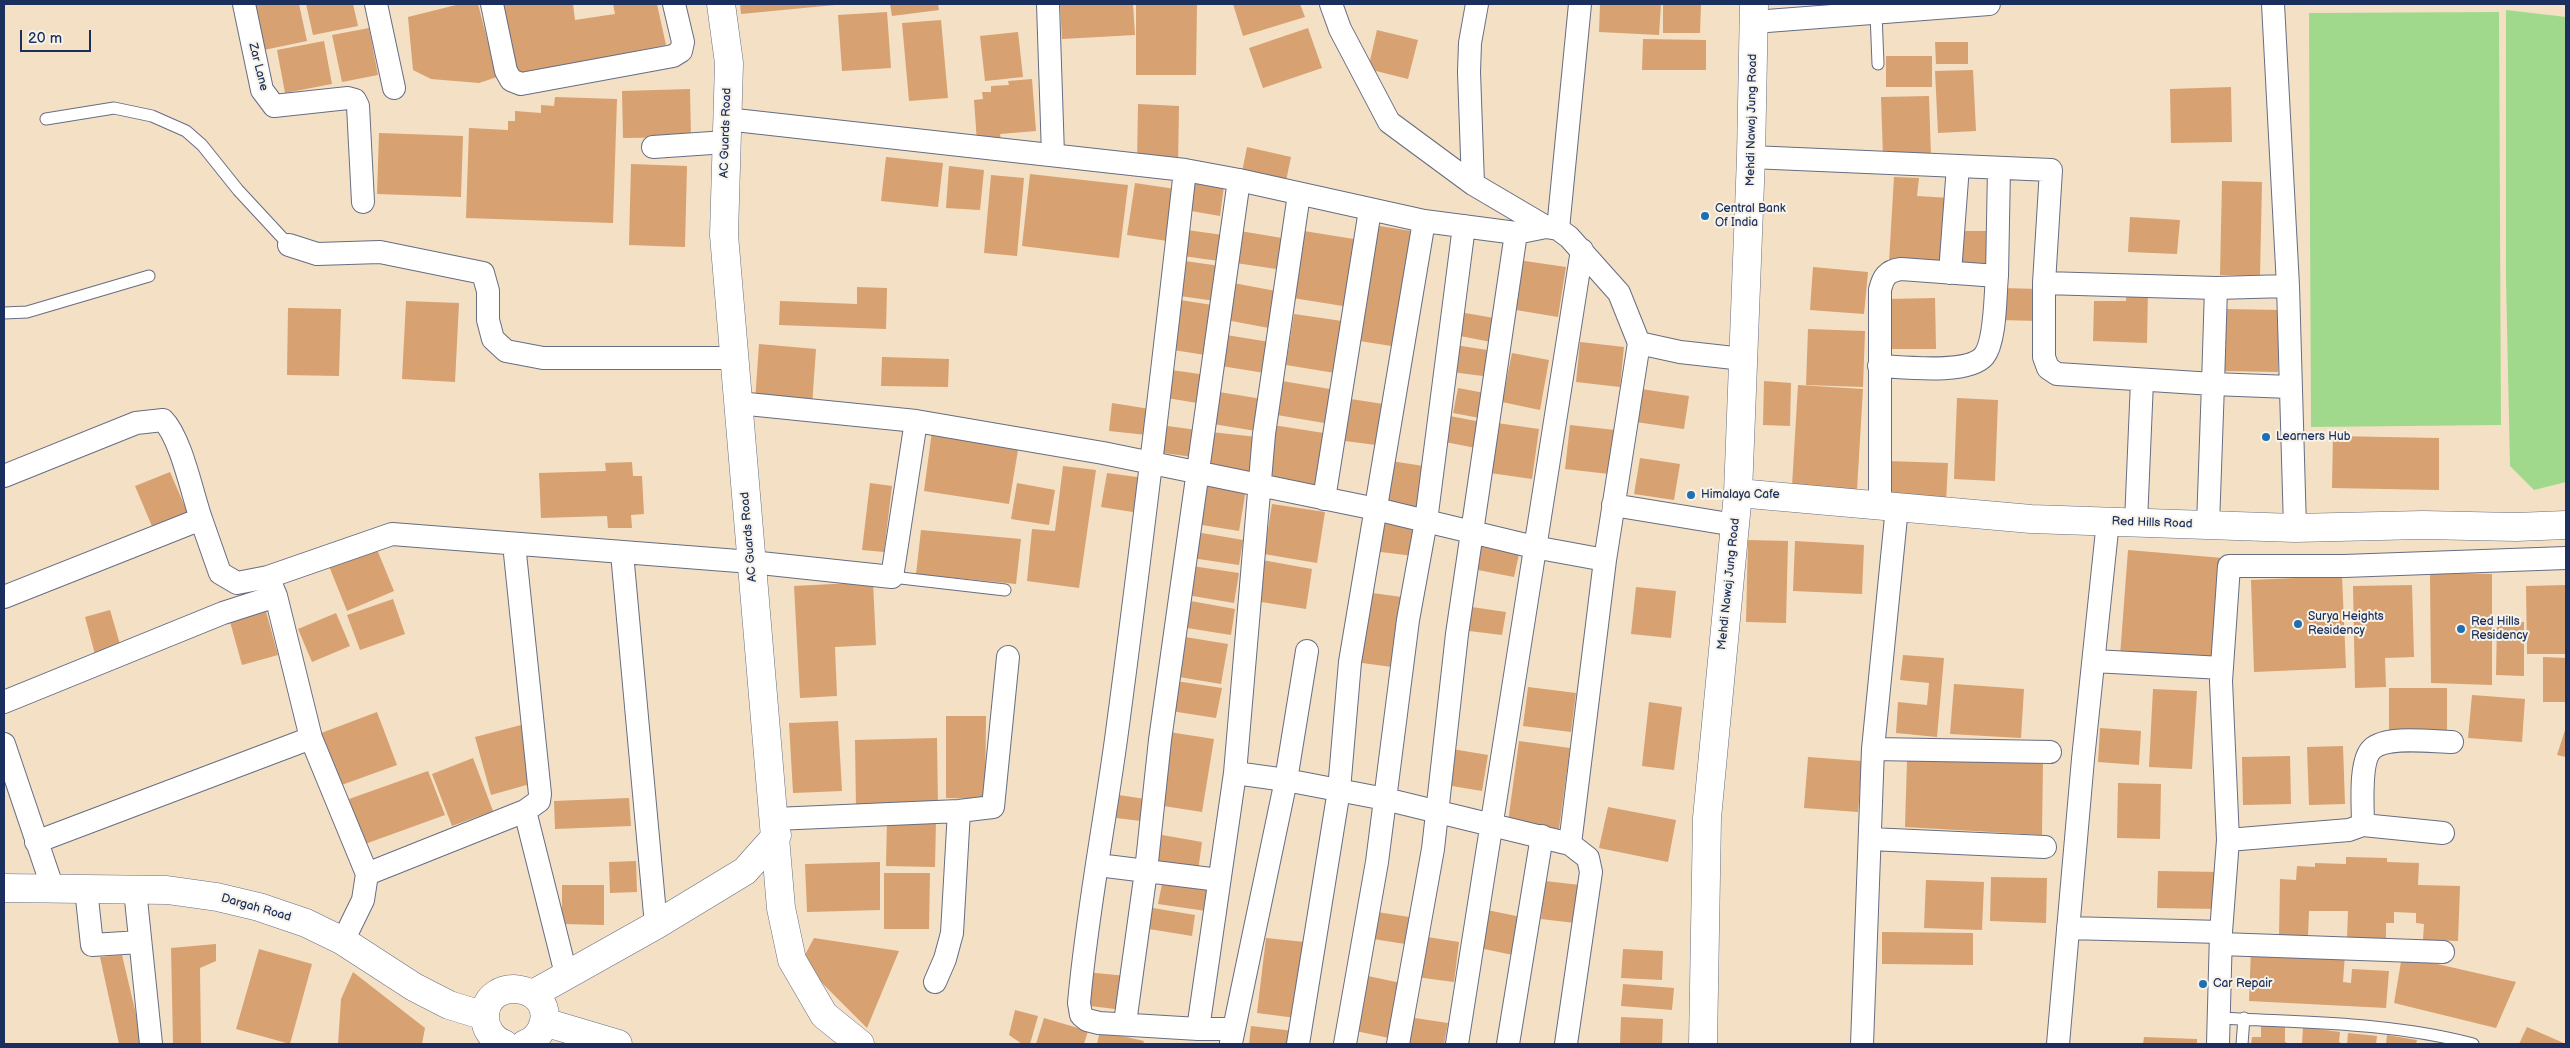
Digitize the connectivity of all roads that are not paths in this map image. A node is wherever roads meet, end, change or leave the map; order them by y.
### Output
1 (244, 4) edge
2 (376, 4) edge
3 (492, 4) edge
4 (674, 4) edge
5 (721, 4) edge
6 (1048, 4) edge
7 (1331, 4) edge
8 (1478, 4) edge
9 (1580, 4) edge
10 (1982, 4) edge
11 (1989, 4) edge
12 (2274, 4) edge
13 (1934, 6) edge
14 (1754, 13) edge
15 (1876, 13) junction
16 (1878, 64) dead end
17 (394, 88) dead end
18 (46, 119) dead end
19 (726, 131) junction
20 (653, 147) dead end
21 (1053, 155) junction
22 (1751, 157) junction
23 (1958, 166) junction
24 (1999, 168) junction
25 (1185, 170) junction
26 (1239, 180) junction
27 (1473, 184) junction
28 (1299, 194) junction
29 (363, 202) dead end
30 (1370, 210) junction
31 (1424, 221) junction
32 (1464, 226) junction
33 (1552, 228) junction
34 (1516, 233) junction
35 (289, 245) joint
36 (1582, 250) junction
37 (1950, 273) junction
38 (149, 276) dead end
39 (1997, 276) junction
40 (2044, 283) junction
41 (2288, 286) junction
42 (2216, 288) junction
43 (4, 313) edge
44 (1639, 344) junction
45 (734, 358) junction
46 (1743, 359) junction
47 (1879, 366) junction
48 (2142, 381) junction
49 (2213, 384) junction
50 (2290, 387) junction
51 (738, 403) junction
52 (916, 421) junction
53 (1152, 463) junction
54 (1199, 472) junction
55 (4, 476) edge
56 (1258, 484) junction
57 (1738, 493) junction
58 (1324, 499) junction
59 (1613, 505) junction
60 (1888, 506) junction
61 (1376, 509) junction
62 (201, 519) junction
63 (1426, 521) junction
64 (2108, 521) junction
65 (2136, 522) junction
66 (1735, 525) junction
67 (2208, 525) junction
68 (2566, 525) edge
69 (2295, 528) junction
70 (1472, 530) junction
71 (514, 544) junction
72 (1534, 546) junction
73 (622, 553) junction
74 (2566, 558) edge
75 (1605, 560) junction
76 (751, 562) junction
77 (892, 577) junction
78 (272, 586) junction
79 (1005, 590) dead end
80 (4, 597) edge
81 (1308, 651) dead end
82 (1008, 656) dead end
83 (2094, 660) junction
84 (2222, 668) junction
85 (4, 702) edge
86 (311, 738) junction
87 (2452, 742) dead end
88 (4, 744) edge
89 (1873, 749) junction
90 (2050, 752) dead end
91 (1235, 773) junction
92 (1286, 780) junction
93 (1339, 790) junction
94 (1385, 799) junction
95 (525, 810) junction
96 (959, 811) junction
97 (1438, 812) junction
98 (1491, 824) junction
99 (2363, 825) junction
100 (776, 827) junction
101 (2443, 833) dead end
102 (1542, 836) junction
103 (1870, 839) junction
104 (2228, 840) junction
105 (36, 842) junction
106 (1570, 844) junction
107 (2045, 846) dead end
108 (1098, 865) junction
109 (1146, 871) junction
110 (367, 874) junction
111 (1219, 880) junction
112 (4, 888) edge
113 (52, 889) junction
114 (86, 889) junction
115 (135, 890) junction
116 (656, 924) junction
117 (2068, 928) junction
118 (2221, 938) junction
119 (343, 941) junction
120 (140, 942) junction
121 (2443, 952) dead end
122 (566, 974) junction
123 (935, 982) dead end
124 (533, 994) junction
125 (2220, 1018) junction
126 (2244, 1018) junction
127 (544, 1022) junction
128 (1125, 1023) junction
129 (1198, 1029) junction
130 (487, 1034) edge
131 (1232, 1037) edge
132 (582, 1039) edge
133 (151, 1044) edge
134 (525, 1044) edge
135 (618, 1044) edge
136 (860, 1044) edge
137 (1298, 1044) edge
138 (1345, 1044) edge
139 (1398, 1044) edge
140 (1457, 1044) edge
141 (1508, 1044) edge
142 (1566, 1044) edge
143 (1703, 1044) edge
144 (1862, 1044) edge
145 (2058, 1044) edge
146 (2218, 1044) edge
147 (2242, 1044) edge
148 (2473, 1044) edge

1 - 29 street, Zar Lane
2 - 17 street
3 - 4 street
5 - 19 street, AC Guards Road
6 - 21 street
7 - 27 street
8 - 27 street
9 - 33 street
10 - 11 street
10 - 13 street
12 - 41 street
13 - 15 street
14 - 15 street
14 - 22 street, Mehdi Nawaj Jung Road
15 - 16 lane
18 - 35 lane
19 - 20 street
19 - 21 street
19 - 45 street, AC Guards Road
21 - 25 street
22 - 23 street
22 - 46 street, Mehdi Nawaj Jung Road
23 - 24 street
23 - 37 street
24 - 39 street
24 - 40 street
25 - 26 street
25 - 53 street
26 - 28 street
26 - 54 street
27 - 33 street
28 - 30 street
28 - 56 street
30 - 31 street
30 - 58 street
31 - 32 street
31 - 61 street
32 - 34 street
32 - 63 street
33 - 34 street
33 - 36 street
34 - 70 street
35 - 45 street
36 - 44 street
36 - 72 street
37 - 39 street
37 - 47 street
38 - 43 lane
39 - 47 street
40 - 42 street
40 - 48 street
41 - 42 street
41 - 50 street
42 - 49 street
44 - 46 street
44 - 59 street
45 - 51 street, AC Guards Road
46 - 57 street, Mehdi Nawaj Jung Road
47 - 60 street
48 - 49 street
48 - 65 street
49 - 50 street
49 - 67 street
50 - 69 street
51 - 52 street
51 - 76 street, AC Guards Road
52 - 53 street
52 - 77 street
53 - 54 street
53 - 108 street
54 - 56 street
54 - 109 street
55 - 62 street
56 - 58 street
56 - 91 street
57 - 60 street, Red Hills Road
57 - 66 street, Mehdi Nawaj Jung Road
58 - 61 street
59 - 66 street
59 - 75 street
60 - 64 street, Red Hills Road
60 - 89 street
61 - 63 street
61 - 93 street
62 - 78 street
62 - 80 street
63 - 70 street
63 - 94 street
64 - 65 street, Red Hills Road
64 - 83 street
65 - 67 street, Red Hills Road
66 - 143 street, Mehdi Nawaj Jung Road
67 - 69 street, Red Hills Road
68 - 69 street, Red Hills Road
70 - 72 street
70 - 97 street
71 - 73 street
71 - 78 street
71 - 95 street
72 - 75 street
72 - 98 street
73 - 76 street
73 - 116 street
74 - 84 street
75 - 106 street
76 - 77 street
76 - 100 street, AC Guards Road
77 - 79 lane
78 - 85 street
78 - 86 street
81 - 92 street
82 - 96 street
83 - 84 street
83 - 117 street
84 - 104 street
86 - 105 street
86 - 110 street
87 - 99 street
88 - 105 street
89 - 90 street
89 - 103 street
91 - 92 street
91 - 111 street
92 - 93 street
92 - 131 street
93 - 94 street
93 - 137 street
94 - 97 street
94 - 138 street
95 - 110 street
95 - 122 street
96 - 100 street
96 - 123 street
97 - 98 street
97 - 139 street
98 - 102 street
98 - 140 street
99 - 101 street
99 - 104 street
100 - 116 street
100 - 136 street, AC Guards Road
102 - 106 street
102 - 141 street
103 - 107 street
103 - 144 street
104 - 118 street
105 - 113 street
106 - 142 street
108 - 109 street
108 - 128 street
109 - 111 street
109 - 128 street
110 - 119 street
111 - 129 street
112 - 113 street, Dargah Road
113 - 114 street, Dargah Road
114 - 115 street, Dargah Road
114 - 120 street
115 - 119 street, Dargah Road
115 - 120 street
116 - 122 street
117 - 118 street
117 - 145 street
118 - 121 street
118 - 125 street
119 - 130 street, Dargah Road
120 - 133 street
122 - 124 street
124 - 127 street
124 - 130 street
125 - 126 lane
125 - 146 street
126 - 147 lane
126 - 148 lane
127 - 132 street
127 - 134 street
128 - 129 street
129 - 131 street
132 - 135 street

